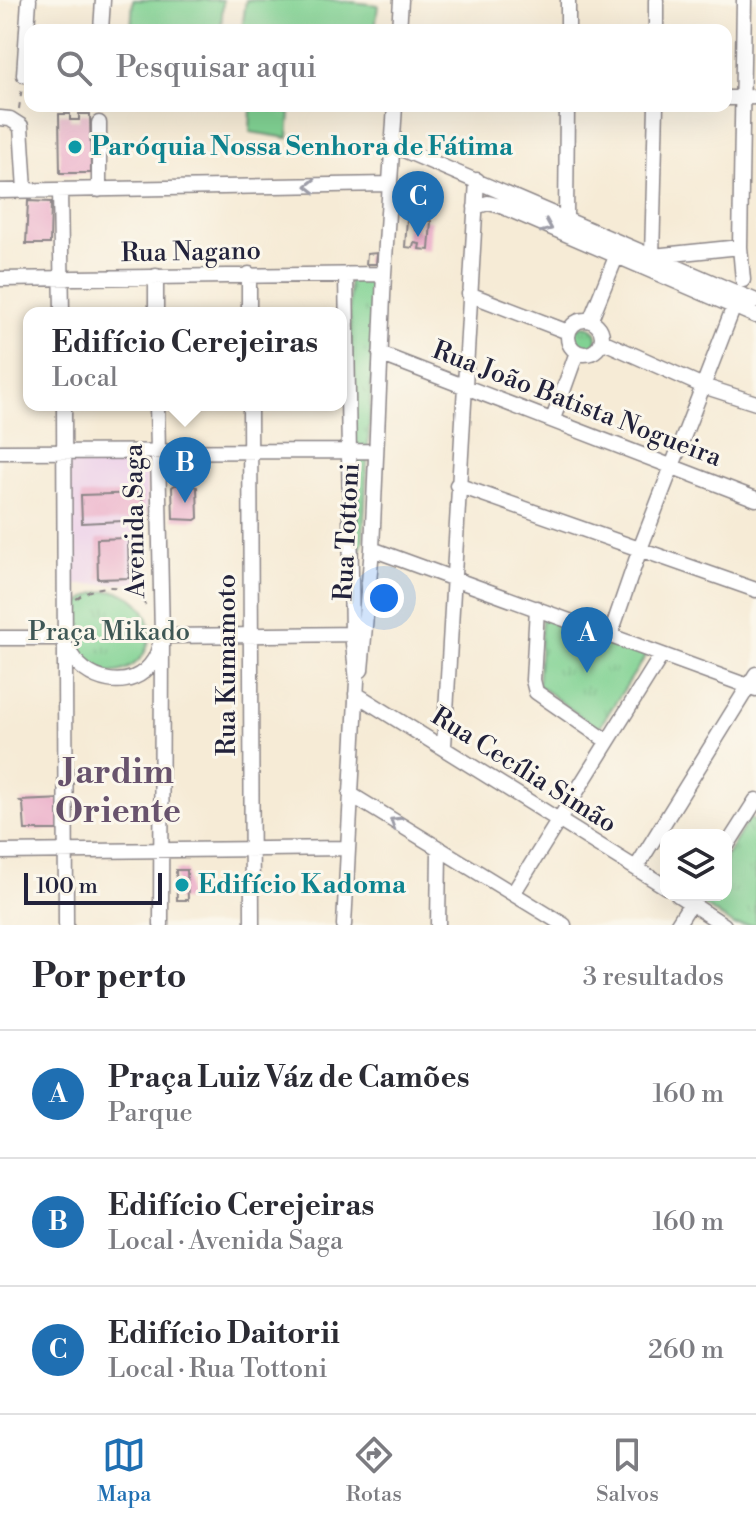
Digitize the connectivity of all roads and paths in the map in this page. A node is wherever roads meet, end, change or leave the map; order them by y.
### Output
1 (29, 0) edge
2 (103, 0) edge
3 (401, 0) edge
4 (568, 0) edge
5 (656, 0) edge
6 (744, 0) edge
7 (27, 24) edge
8 (101, 24) edge
9 (399, 24) edge
10 (568, 24) edge
11 (656, 24) edge
12 (24, 75) edge
13 (749, 97) edge
14 (395, 112) edge
15 (567, 112) edge
16 (656, 112) edge
17 (0, 118) edge
18 (17, 122) junction
19 (99, 123) dead end
20 (392, 145) junction
21 (477, 180) junction
22 (389, 184) junction
23 (25, 190) junction
24 (60, 190) junction
25 (99, 190) junction
26 (0, 191) edge
27 (504, 199) junction
28 (475, 207) junction
29 (566, 218) junction
30 (740, 247) junction
31 (652, 256) junction
32 (616, 257) junction
33 (642, 268) junction
34 (249, 274) junction
35 (384, 274) junction
36 (346, 275) junction
37 (156, 276) junction
38 (62, 278) junction
39 (0, 279) edge
40 (749, 280) edge
41 (714, 283) junction
42 (469, 294) junction
43 (756, 301) edge
44 (734, 306) junction
45 (62, 307) edge
46 (156, 307) edge
47 (249, 307) edge
48 (346, 307) edge
49 (756, 316) edge
50 (590, 321) junction
51 (568, 332) junction
52 (602, 341) junction
53 (577, 352) junction
54 (380, 354) junction
55 (347, 362) edge
56 (703, 386) junction
57 (464, 387) junction
58 (756, 403) edge
59 (64, 411) edge
60 (157, 411) edge
61 (250, 411) edge
62 (553, 419) junction
63 (348, 449) junction
64 (250, 450) junction
65 (375, 451) junction
66 (0, 452) edge
67 (65, 452) junction
68 (157, 453) junction
69 (673, 466) junction
70 (457, 485) junction
71 (756, 499) edge
72 (372, 549) junction
73 (640, 549) junction
74 (452, 578) junction
75 (352, 581) junction
76 (756, 590) edge
77 (73, 603) dead end
78 (537, 608) junction
79 (151, 613) dead end
80 (358, 634) junction
81 (253, 635) junction
82 (162, 636) junction
83 (610, 636) junction
84 (0, 638) edge
85 (66, 642) junction
86 (661, 656) junction
87 (753, 683) edge
88 (356, 687) junction
89 (607, 741) junction
90 (444, 746) junction
91 (350, 794) junction
92 (755, 806) edge
93 (559, 820) junction
94 (732, 839) edge
95 (347, 848) junction
96 (439, 849) junction
97 (250, 850) junction
98 (160, 851) junction
99 (0, 852) edge
100 (66, 852) junction
101 (636, 868) junction
102 (660, 883) edge
103 (514, 892) junction
104 (687, 901) edge
105 (692, 901) edge
106 (66, 925) edge
107 (161, 925) edge
108 (252, 925) edge
109 (344, 925) edge
110 (438, 925) edge
111 (564, 925) edge
112 (677, 925) edge
113 (724, 925) edge

1 - 7 street
2 - 8 street
3 - 9 street
4 - 10 street
5 - 11 street
6 - 13 street
12 - 18 path
13 - 30 street
14 - 20 street, Rua Tottoni
15 - 29 street
16 - 31 street
17 - 18 street
18 - 23 street
19 - 25 street
20 - 21 street
20 - 22 street, Rua Tottoni
21 - 27 street
21 - 28 street
22 -> 25 street
22 - 35 street, Rua Tottoni
23 - 24 street
23 - 26 street
24 - 25 street
24 - 38 street
27 - 28 street
27 - 29 street
27 -> 32 street
28 - 42 street
29 - 31 street
30 - 31 street
30 - 40 street
31 - 33 street
31 - 41 street
32 - 33 street
32 - 50 street
33 - 44 street
34 - 36 street, Rua Nagano
34 - 37 street, Rua Nagano
34 - 47 street
35 - 36 street, Rua Nagano
35 - 54 street, Rua Tottoni
36 - 48 street, Rua Tottoni
37 - 38 street, Rua Nagano
37 - 46 street
38 - 39 street, Rua Nagano
38 - 45 street
40 - 41 street
41 - 43 street
42 - 51 street
42 - 57 street
44 - 49 street
44 - 56 street
50 - 51 street
50 - 52 street
51 - 53 street
52 - 53 street
52 - 56 street
53 - 62 street
54 - 57 street, Rua João Batista Nogueira
54 - 65 street, Rua Tottoni
55 - 63 street, Rua Tottoni
56 - 58 street
56 - 69 street
57 - 62 street, Rua João Batista Nogueira
57 - 70 street
59 - 67 street
60 - 68 street, Avenida Saga
61 - 64 street, Rua Kumamoto
62 - 69 street, Rua João Batista Nogueira
63 - 64 street
63 - 65 street
63 - 75 street, Rua Tottoni
64 - 68 street
64 - 81 street, Rua Kumamoto
65 - 72 street, Rua Tottoni
66 - 67 street
67 - 68 street
67 - 85 street
68 - 82 street, Avenida Saga
69 - 71 street, Rua João Batista Nogueira
69 - 73 street
70 - 73 street
70 - 74 street
72 - 74 street
72 - 75 street
72 - 80 street, Rua Tottoni
73 - 76 street
73 - 83 street
74 - 78 street
74 - 90 street
75 - 80 street, Rua Tottoni
77 - 79 path
78 - 83 street
78 - 89 street
80 - 81 street
80 - 88 street, Rua Tottoni
81 - 82 street
81 - 97 street, Rua Kumamoto
82 - 85 street
82 - 98 street, Avenida Saga
83 - 86 street
84 - 85 street
85 - 100 street
86 - 87 street
86 - 89 street
87 - 101 street
88 - 90 street, Rua Cecília Simão
88 - 91 street, Rua Tottoni
89 - 93 street
90 - 93 street, Rua Cecília Simão
91 - 95 street, Rua Tottoni
96 -> 91 street
92 - 94 street
93 - 101 street, Rua Cecília Simão
93 - 103 street
95 - 97 street
95 - 109 street, Rua Tottoni
96 - 103 street
96 - 110 street
97 - 98 street
97 - 108 street, Rua Kumamoto
98 - 100 street
98 - 107 street, Avenida Saga
99 - 100 street
100 - 106 street
101 - 102 street, Rua Cecília Simão
103 - 111 street
104 - 112 street
105 - 113 street

